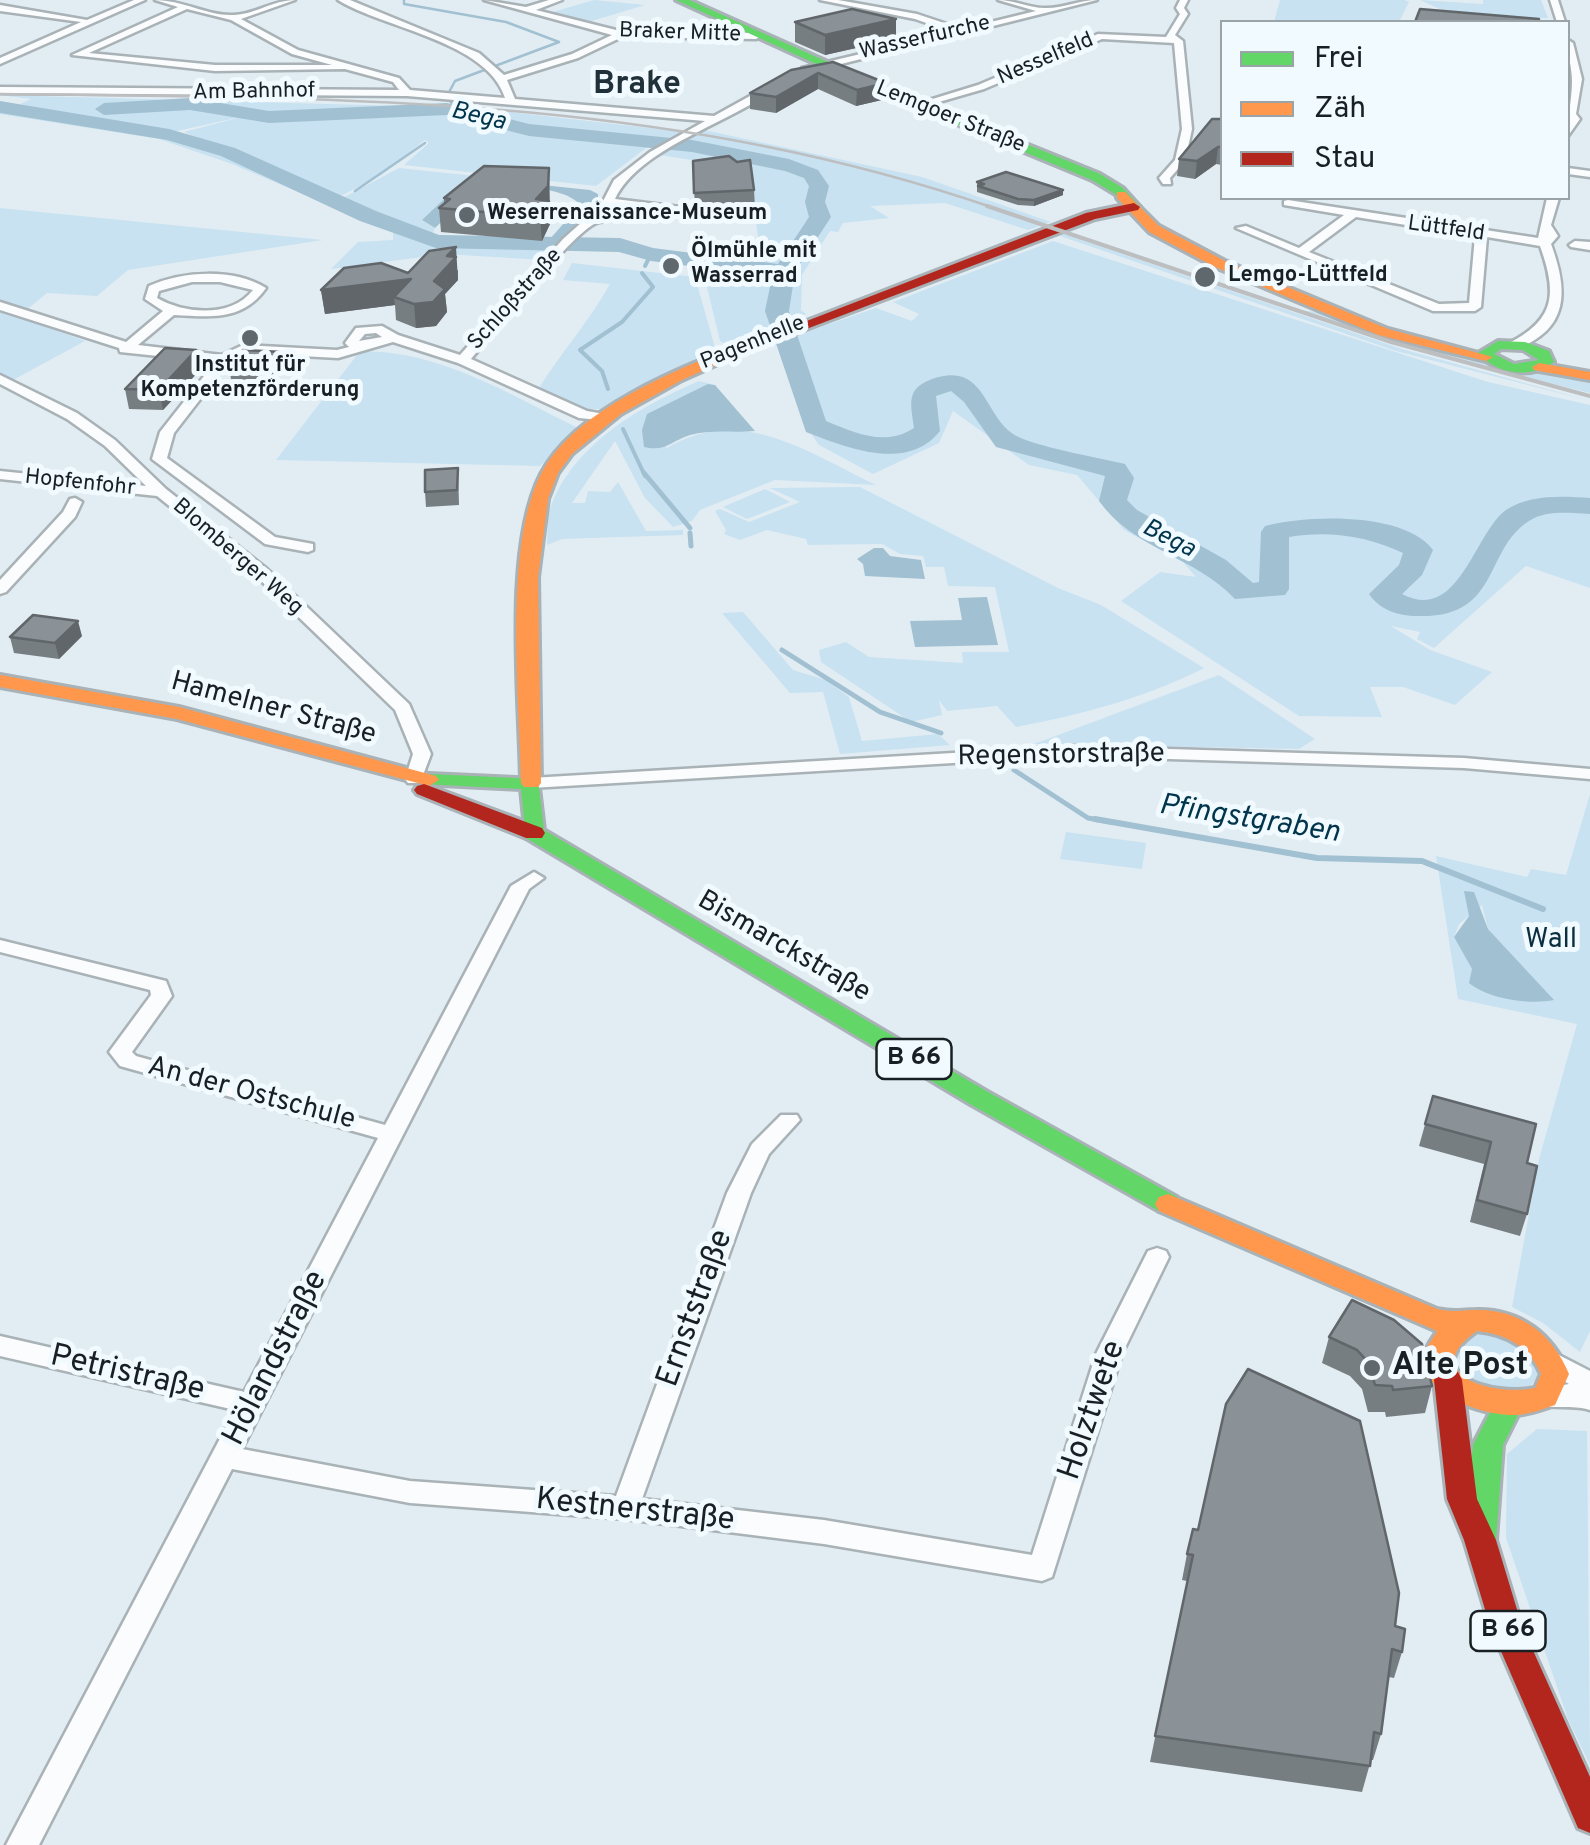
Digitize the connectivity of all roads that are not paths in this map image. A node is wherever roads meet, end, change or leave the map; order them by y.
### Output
1 (141, 0) edge
2 (159, 0) edge
3 (291, 0) edge
4 (342, 0) edge
5 (488, 0) edge
6 (558, 0) edge
7 (681, 0) edge
8 (824, 0) edge
9 (1002, 0) edge
10 (1093, 0) edge
11 (1184, 0) edge
12 (188, 6) junction
13 (0, 8) edge
14 (524, 10) junction
15 (1043, 11) junction
16 (234, 18) junction
17 (85, 20) junction
18 (961, 31) junction
19 (620, 34) junction
20 (756, 36) junction
21 (1178, 41) junction
22 (1570, 48) edge
23 (2, 61) edge
24 (816, 64) junction
25 (341, 68) junction
26 (493, 72) junction
27 (1585, 76) edge
28 (792, 77) edge
29 (776, 85) edge
30 (0, 90) edge
31 (407, 93) junction
32 (508, 102) junction
33 (918, 104) junction
34 (1570, 119) edge
35 (714, 120) junction
36 (1167, 182) dead end
37 (1553, 200) edge
38 (610, 202) junction
39 (1288, 203) dead end
40 (1137, 210) junction
41 (1352, 215) junction
42 (592, 219) junction
43 (1242, 228) dead end
44 (1481, 236) junction
45 (1546, 237) junction
46 (1574, 245) dead end
47 (1590, 246) edge
48 (1300, 254) junction
49 (0, 306) edge
50 (172, 311) junction
51 (125, 349) junction
52 (1487, 353) junction
53 (1541, 353) junction
54 (224, 360) junction
55 (463, 360) junction
56 (1589, 376) edge
57 (0, 378) edge
58 (604, 418) junction
59 (0, 475) edge
60 (161, 492) junction
61 (76, 502) dead end
62 (308, 547) dead end
63 (0, 589) edge
64 (0, 681) edge
65 (1590, 774) edge
66 (414, 779) junction
67 (531, 783) junction
68 (534, 834) junction
69 (534, 878) dead end
70 (0, 946) edge
71 (789, 1120) dead end
72 (391, 1134) junction
73 (1206, 1223) junction
74 (1157, 1257) dead end
75 (1457, 1324) junction
76 (1423, 1344) junction
77 (0, 1346) edge
78 (1552, 1361) junction
79 (1448, 1380) junction
80 (1590, 1384) edge
81 (1545, 1398) junction
82 (1590, 1400) edge
83 (253, 1404) junction
84 (1506, 1408) junction
85 (228, 1457) junction
86 (625, 1508) junction
87 (1480, 1540) junction
88 (1042, 1569) joint
89 (1590, 1816) edge
90 (22, 1845) edge

1 - 17 street
2 - 12 street
3 - 16 street
4 - 26 street
5 - 14 street, Braker Mitte
6 - 14 street
7 - 20 main road, Lemgoer Straße
8 - 18 street
9 - 15 street
10 - 15 street, Wasserfurche
11 - 21 street
12 - 16 street
12 - 25 street
13 - 17 street
14 - 19 street, Braker Mitte
15 - 18 street, Wasserfurche
16 - 25 street
17 - 23 street
18 - 24 street, Wasserfurche
19 - 20 street, Braker Mitte
19 - 26 street
20 - 24 main road, Lemgoer Straße
21 - 33 street, Nesselfeld
21 - 36 street
22 - 27 street
24 - 28 street
24 - 33 main road, Lemgoer Straße
25 - 31 street
26 - 32 street
27 - 34 street
29 - 35 street, Schloßstraße
30 - 31 street, Am Bahnhof
31 - 32 street, Am Bahnhof
32 - 35 street, Am Bahnhof
33 - 40 main road, Lemgoer Straße
35 - 38 street, Schloßstraße
37 - 45 street
38 - 42 street, Schloßstraße
38 - 42 street
39 - 41 street, Lüttfeld
40 - 52 main road, Lemgoer Straße
40 - 58 main road, Pagenhelle
41 - 44 street, Lüttfeld
41 - 48 street
42 - 55 street, Schloßstraße
43 - 48 street
44 - 45 street, Lüttfeld
44 - 48 street
45 - 53 street
46 - 47 street
49 - 51 street
50 - 50 street
50 - 51 street
51 - 54 street
52 - 53 main road
52 - 53 main road
53 - 56 main road
54 - 55 street
54 - 62 street
55 - 58 street, Schloßstraße
57 - 60 street, Blomberger Weg
58 - 67 main road, Pagenhelle
59 - 60 street, Hopfenfohr
60 - 66 street, Blomberger Weg
61 - 63 street
64 - 66 main road, Hamelner Straße / B 66
65 - 67 street, Regenstorstraße
66 - 67 main road, Hamelner Straße / B 66
66 - 68 main road, B 66
67 - 68 main road
68 - 73 main road, Bismarckstraße / B 66
69 - 72 street, Hölandstraße
70 - 72 street, An der Ostschule
71 - 86 street, Ernststraße
72 - 83 street, Hölandstraße
73 - 75 main road, Bismarckstraße / B 66
73 - 76 main road, Bismarckstraße / B 66
74 - 88 street, Holztwete
75 - 76 main road
75 - 78 main road
76 - 79 main road
77 - 83 street, Petristraße
78 - 80 street
78 - 81 main road
79 - 84 main road
79 - 87 main road, B 66
81 - 82 street
81 - 84 main road
83 - 85 street, Hölandstraße
84 - 87 main road, B 66
85 - 86 street, Kestnerstraße
85 - 90 street, Hölandstraße
86 - 88 street, Kestnerstraße
87 - 89 main road, B 66

